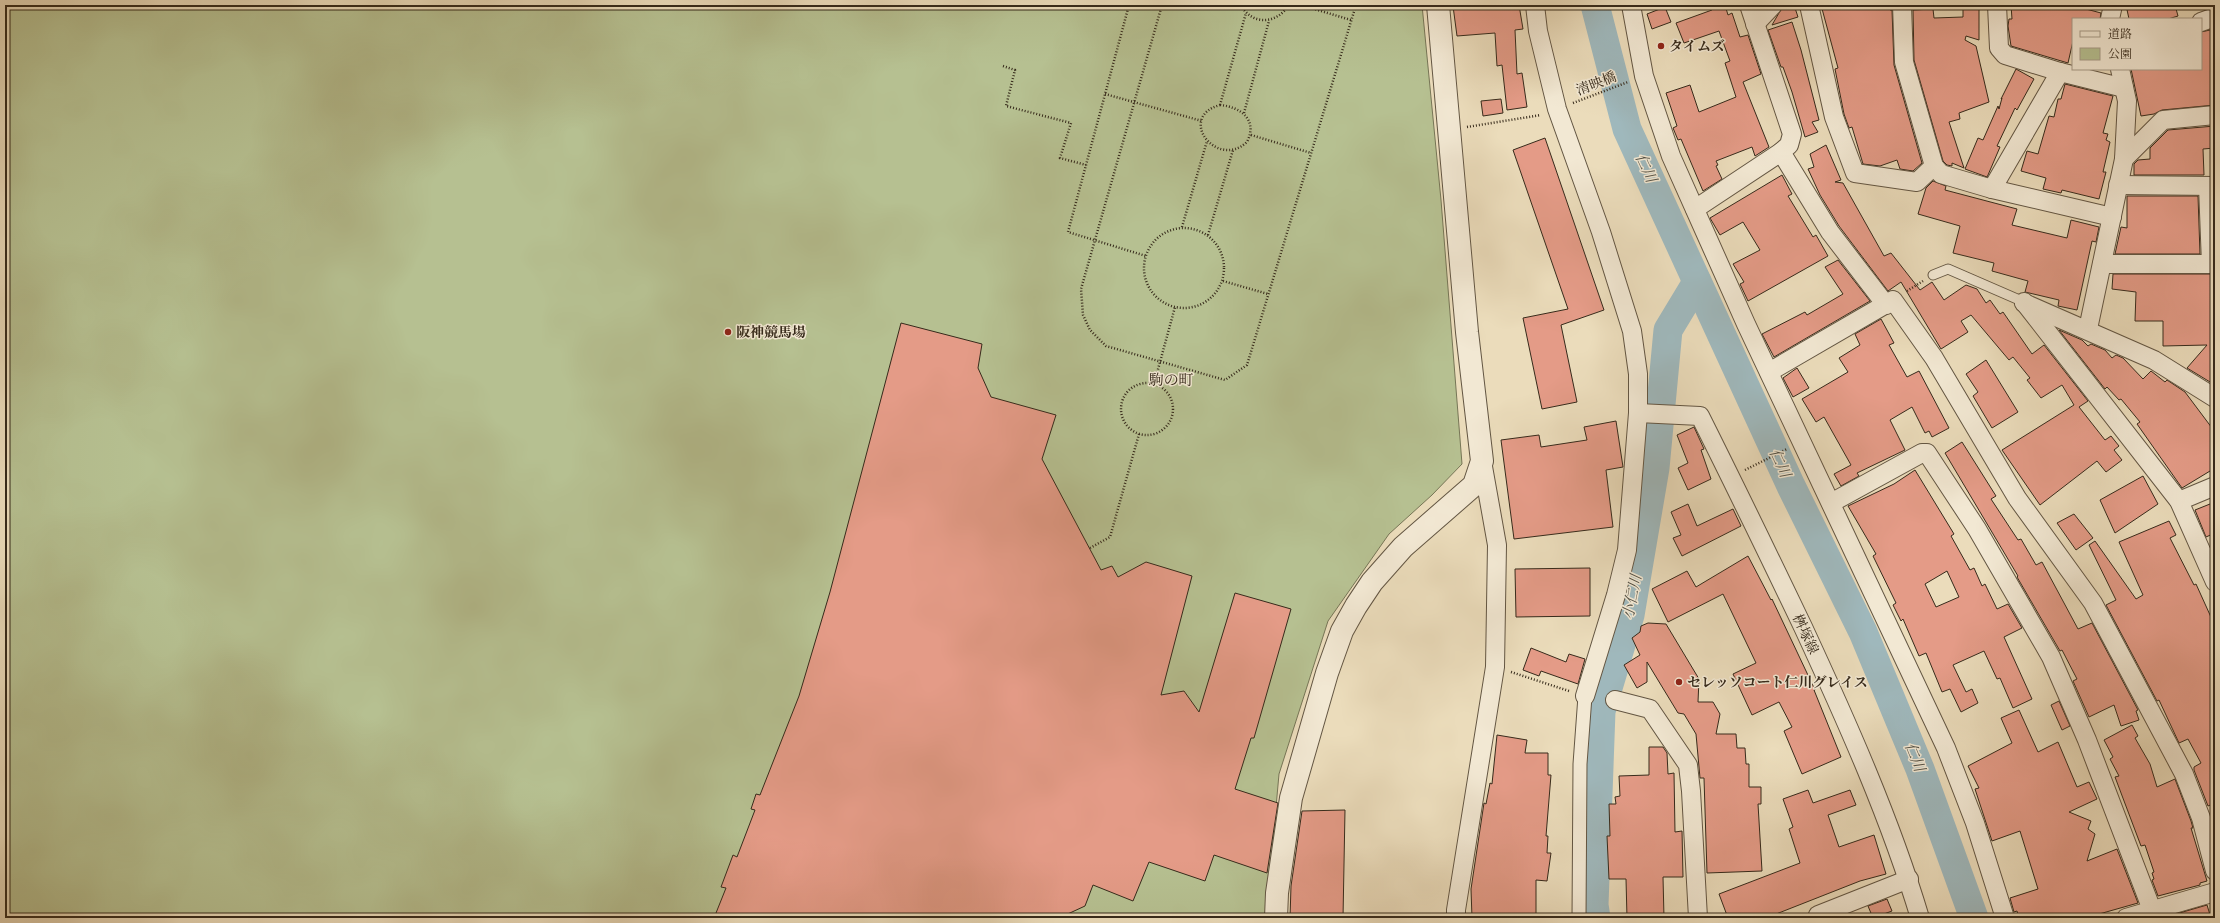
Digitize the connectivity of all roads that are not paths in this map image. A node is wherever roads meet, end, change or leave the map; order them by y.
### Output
1 (1438, 5) edge
2 (1534, 5) edge
3 (1631, 5) edge
4 (1749, 5) edge
5 (1773, 5) edge
6 (1809, 5) edge
7 (1902, 5) edge
8 (1997, 5) edge
9 (2113, 5) edge
10 (2215, 17) edge
11 (2110, 18) edge
12 (2202, 22) edge
13 (1755, 24) junction
14 (2120, 70) edge
15 (2060, 72) junction
16 (2124, 88) junction
17 (2215, 115) edge
18 (1781, 152) junction
19 (2124, 159) junction
20 (1934, 166) junction
21 (2118, 185) junction
22 (2212, 186) edge
23 (1992, 189) junction
24 (1695, 209) junction
25 (2112, 217) junction
26 (2102, 264) junction
27 (2213, 264) edge
28 (1933, 275) road end
29 (2024, 302) junction
30 (1886, 305) junction
31 (2088, 329) junction
32 (1769, 372) junction
33 (2215, 398) edge
34 (1641, 413) junction
35 (1482, 461) junction
36 (2215, 486) edge
37 (2179, 501) junction
38 (1831, 503) junction
39 (2215, 582) edge
40 (1585, 696) joint
41 (1614, 700) dead end
42 (2215, 872) edge
43 (1909, 879) junction
44 (2215, 892) edge
45 (2154, 914) edge
46 (1276, 918) edge
47 (1456, 918) edge
48 (1579, 918) edge
49 (1698, 918) edge
50 (1819, 918) edge
51 (1920, 918) edge
52 (2005, 918) edge
53 (2126, 918) edge

1 - 35 street
2 - 34 street
3 - 24 street
4 - 13 street
5 - 13 street
6 - 20 street
7 - 20 street
8 - 15 street
9 - 11 street
10 - 12 street
13 - 18 street
14 - 16 street
15 - 16 street
15 - 23 street
16 - 19 street
17 - 19 street
18 - 24 street
18 - 30 street
19 - 21 street
20 - 23 street
21 - 22 street
21 - 25 street
22 - 27 street
23 - 25 street
24 - 32 street
25 - 26 street
26 - 27 street
26 - 31 street
28 - 29 lane
29 - 31 street
29 - 37 street
30 - 32 street
30 - 42 street
31 - 33 street
32 - 38 street
34 - 40 street
34 - 43 street, 桝塚線
35 - 46 street
35 - 47 street
36 - 37 street
37 - 39 street
38 - 45 street
38 - 52 street
40 - 48 street
41 - 49 street
43 - 50 street
43 - 51 street, 桝塚線
44 - 45 street
45 - 53 street

